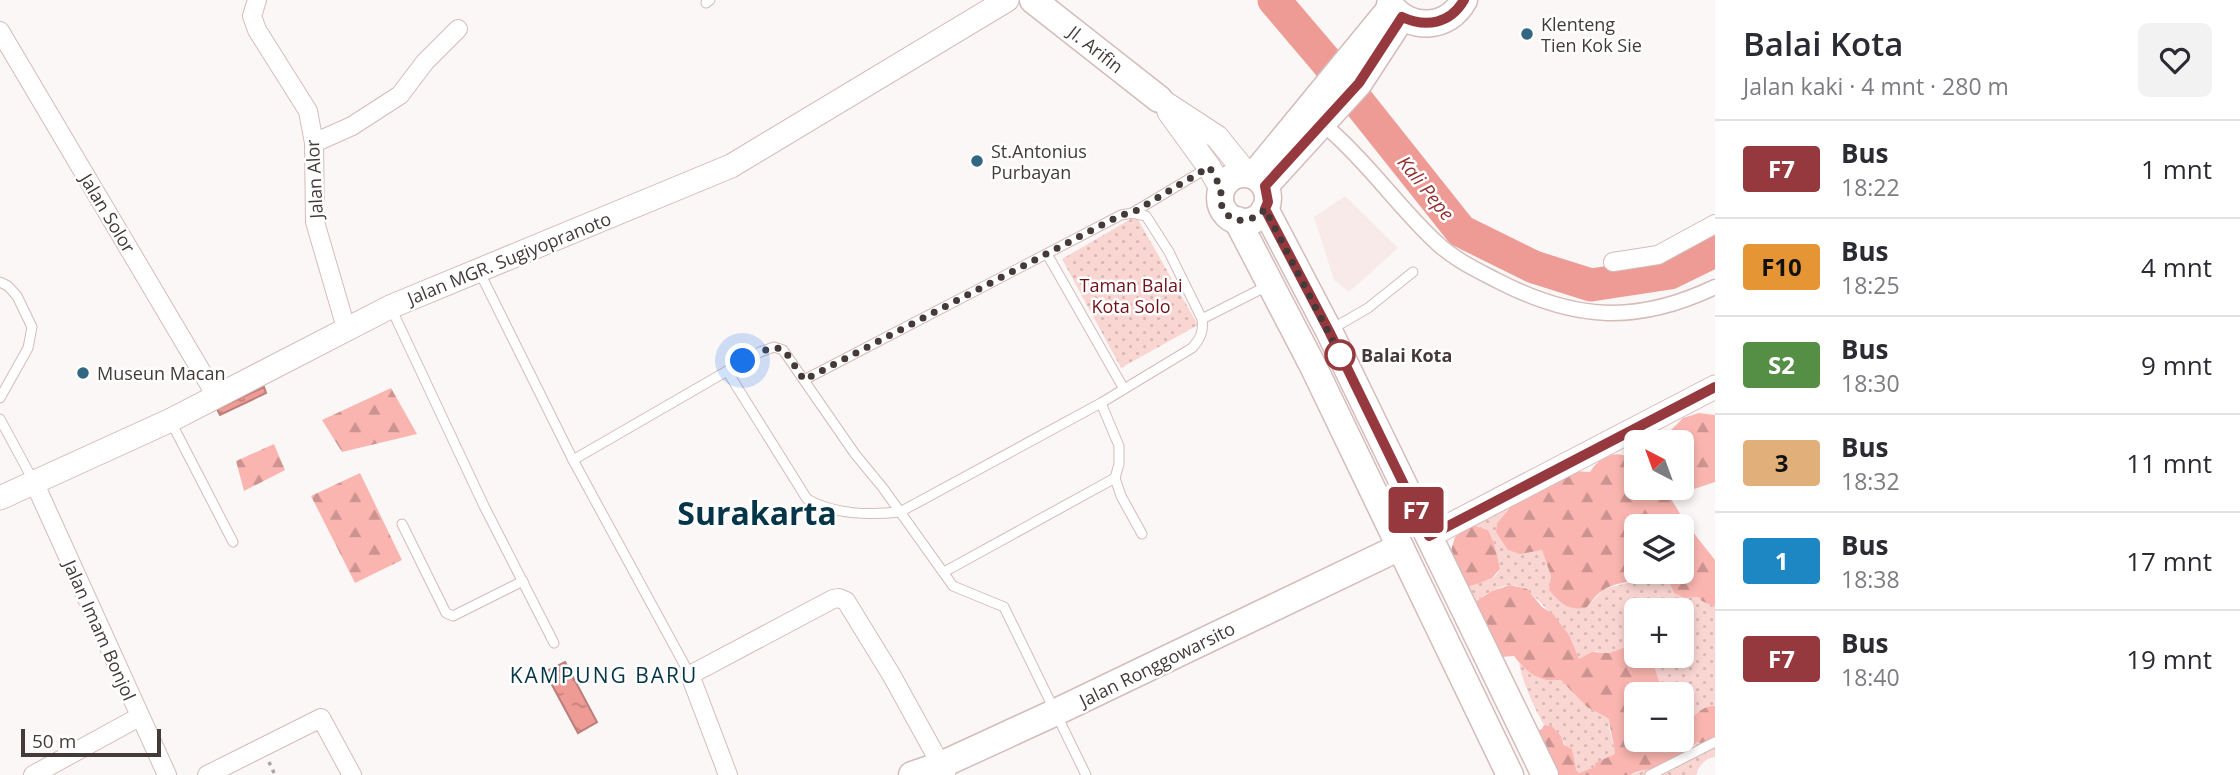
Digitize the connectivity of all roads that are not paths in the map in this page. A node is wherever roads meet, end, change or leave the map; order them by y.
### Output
1 (257, 0) edge
2 (1007, 0) edge
3 (1033, 0) edge
4 (1464, 0) edge
5 (1393, 8) edge
6 (458, 29) dead end
7 (0, 31) edge
8 (1159, 99) junction
9 (1312, 132) junction
10 (314, 143) junction
11 (1209, 167) junction
12 (1258, 186) junction
13 (1222, 190) junction
14 (1132, 213) junction
15 (1237, 220) junction
16 (1715, 224) edge
17 (1047, 254) junction
18 (1613, 262) dead end
19 (479, 271) junction
20 (1413, 272) dead end
21 (0, 282) edge
22 (1271, 283) junction
23 (1715, 287) edge
24 (390, 307) junction
25 (1202, 319) junction
26 (346, 328) junction
27 (1329, 331) junction
28 (727, 371) junction
29 (804, 380) junction
30 (1715, 387) edge
31 (1124, 389) junction
32 (216, 396) junction
33 (0, 398) edge
34 (1101, 403) junction
35 (0, 419) edge
36 (171, 420) junction
37 (573, 460) junction
38 (1115, 478) junction
39 (35, 484) junction
40 (0, 498) edge
41 (900, 512) junction
42 (402, 524) dead end
43 (1142, 534) dead end
44 (1429, 536) junction
45 (233, 542) dead end
46 (1401, 547) junction
47 (944, 572) junction
48 (523, 581) junction
49 (554, 643) dead end
50 (690, 675) junction
51 (1054, 713) junction
52 (139, 717) junction
53 (1715, 742) edge
54 (943, 770) edge
55 (33, 775) edge
56 (167, 775) edge
57 (207, 775) edge
58 (352, 775) edge
59 (728, 775) edge
60 (912, 775) edge
61 (1086, 775) edge
62 (1510, 775) edge
63 (1545, 775) edge
64 (1650, 775) edge

1 - 10 street, Jalan Alor
2 - 19 street, Jalan MGR. Sugiyopranoto
3 - 8 main road, Jl. Arifin
4 - 5 main road
5 - 9 main road
6 - 10 street
7 - 32 street, Jalan Solor
8 - 11 street
8 - 12 street
9 - 12 main road
9 - 23 street
10 - 26 street, Jalan Alor
11 - 13 street
11 - 14 lane
12 - 13 main road
12 - 15 main road
12 - 27 main road
13 - 15 main road
14 - 17 lane
14 - 25 lane
15 - 22 main road
16 - 18 street
17 - 29 lane
17 - 31 lane
19 - 24 street, Jalan MGR. Sugiyopranoto
19 - 37 lane
20 - 27 lane
21 - 33 lane
22 - 25 lane
22 - 46 main road
24 - 26 street, Jalan MGR. Sugiyopranoto
24 - 48 lane
25 - 31 lane
26 - 32 street, Jalan MGR. Sugiyopranoto
27 - 44 main road
28 - 29 lane
28 - 37 lane
28 - 41 lane
29 - 41 lane
30 - 44 street
31 - 34 lane
32 - 36 street, Jalan MGR. Sugiyopranoto
34 - 38 lane
34 - 41 lane
35 - 39 lane
36 - 39 street, Jalan MGR. Sugiyopranoto
36 - 45 lane
37 - 50 lane
38 - 43 lane
38 - 47 lane
39 - 40 street, Jalan MGR. Sugiyopranoto
39 - 52 street, Jalan Imam Bonjol
41 - 47 lane
42 - 48 lane
44 - 63 main road
46 - 51 main road, Jalan Ronggowarsito
46 - 62 main road
47 - 51 lane
48 - 49 lane
50 - 54 street
50 - 59 street
51 - 54 main road, Jalan Ronggowarsito
51 - 61 lane
52 - 55 street
52 - 56 street, Jalan Imam Bonjol
53 - 64 lane
54 - 60 main road, Jalan Ronggowarsito
57 - 58 street

